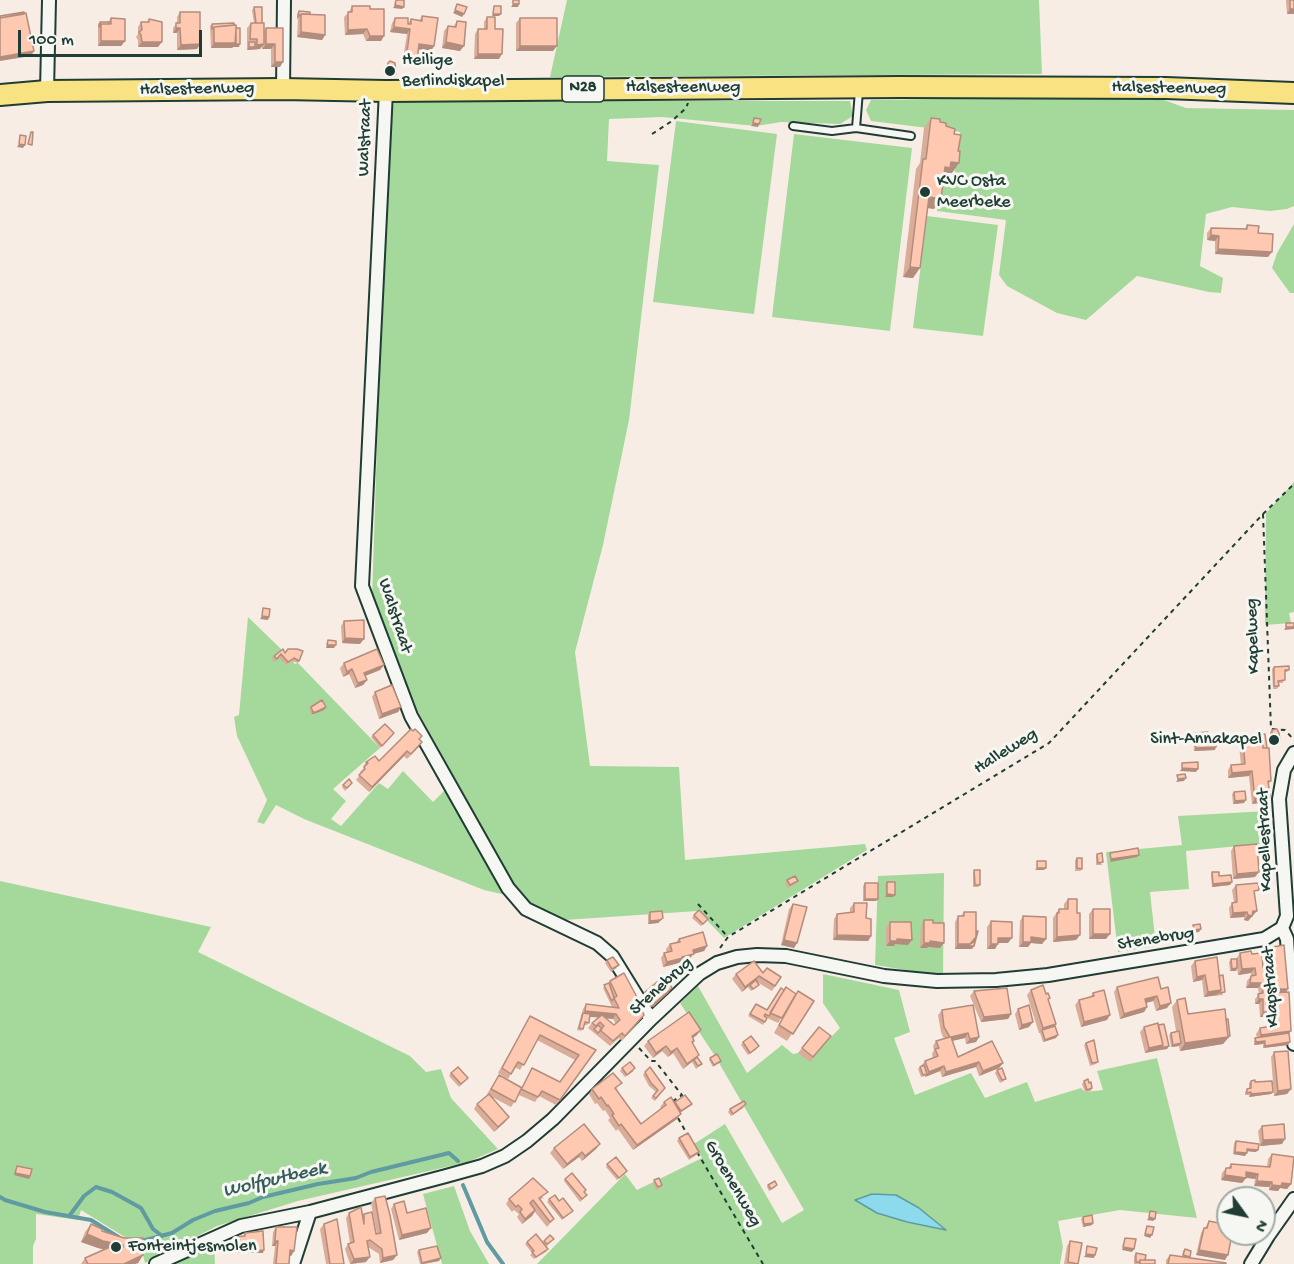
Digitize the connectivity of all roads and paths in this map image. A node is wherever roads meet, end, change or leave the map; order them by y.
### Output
1 (49, 0) edge
2 (284, 0) edge
3 (690, 88) junction
4 (860, 88) junction
5 (284, 89) junction
6 (47, 91) junction
7 (386, 91) junction
8 (1294, 93) edge
9 (0, 95) edge
10 (792, 126) dead end
11 (855, 128) junction
12 (652, 134) dead end
13 (911, 136) dead end
14 (1294, 484) edge
15 (1263, 514) junction
16 (1294, 740) edge
17 (1294, 753) edge
18 (698, 904) dead end
19 (1282, 928) junction
20 (728, 937) junction
21 (717, 963) junction
22 (651, 1019) junction
23 (631, 1039) junction
24 (1294, 1044) edge
25 (670, 1103) edge
26 (675, 1113) edge
27 (692, 1142) edge
28 (697, 1151) edge
29 (1294, 1198) edge
30 (310, 1212) junction
31 (156, 1264) edge
32 (293, 1264) edge
33 (763, 1264) edge
34 (1251, 1264) edge

1 - 6 street
2 - 5 street
3 - 4 main road, Halsesteenweg / N28
3 - 7 main road, Halsesteenweg / N28
3 - 12 path
4 - 8 main road, Halsesteenweg / N28
4 - 11 lane
5 - 6 main road, Halsesteenweg / N28
5 - 7 main road, Halsesteenweg / N28
6 - 9 main road, Halsesteenweg / N28
7 - 22 street, Walstraat
10 - 11 lane
11 - 13 lane
14 - 15 path, Halleweg
15 - 16 path, Kapelweg
15 - 20 path, Halleweg
17 - 19 street, Kapellestraat
18 - 20 path
19 - 21 street, Stenebrug
19 - 24 street, Klapstraat
20 - 21 path
21 - 22 street, Stenebrug
22 - 23 street, Stenebrug
23 - 25 path
23 - 30 street, Stenebrug
26 - 27 path, Groenenweg
28 - 33 path, Groenenweg
29 - 34 street
30 - 31 street, Stenebrug
30 - 32 street

